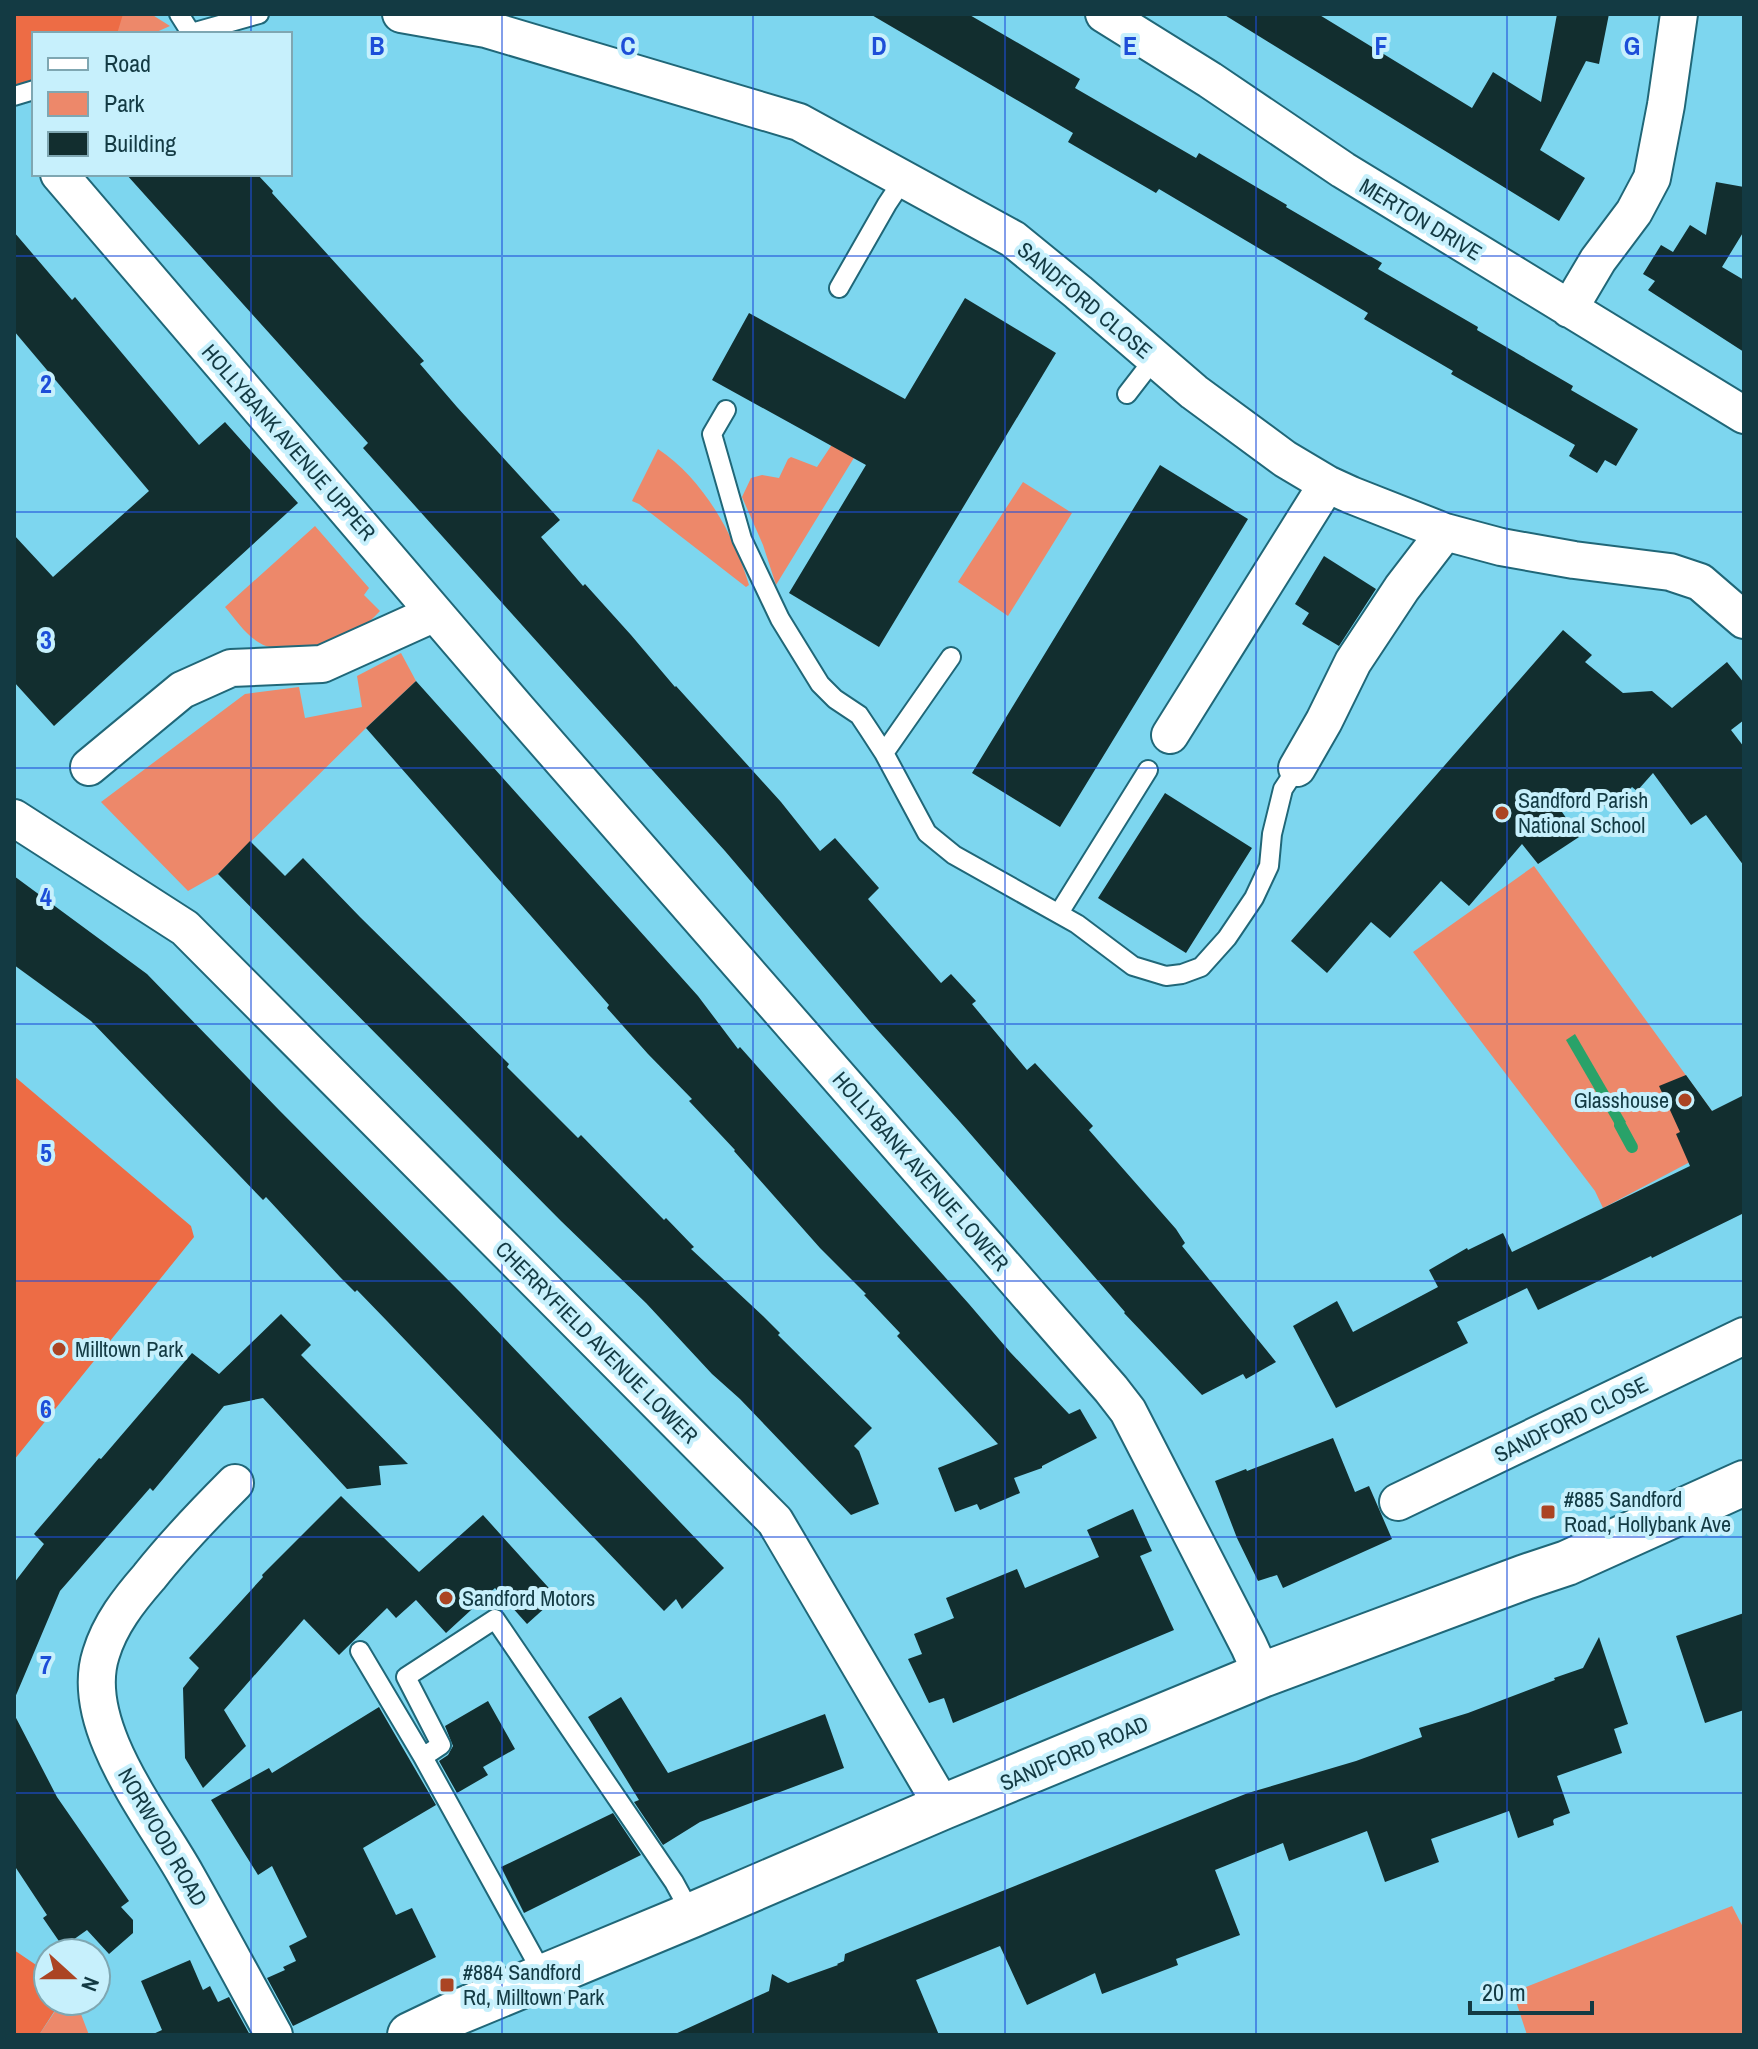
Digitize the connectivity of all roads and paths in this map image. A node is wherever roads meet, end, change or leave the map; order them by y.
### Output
1 (179, 14) edge
2 (259, 14) edge
3 (401, 14) edge
4 (1104, 14) edge
5 (1679, 14) edge
6 (188, 32) edge
7 (193, 32) edge
8 (61, 176) edge
9 (903, 180) junction
10 (839, 288) dead end
11 (1569, 309) junction
12 (1154, 359) junction
13 (1127, 394) dead end
14 (726, 410) dead end
15 (1744, 415) edge
16 (1327, 484) junction
17 (1445, 532) junction
18 (435, 613) junction
19 (1744, 620) edge
20 (951, 657) dead end
21 (518, 710) joint
22 (1170, 735) dead end
23 (884, 753) junction
24 (89, 767) dead end
25 (1297, 768) joint
26 (1148, 770) dead end
27 (14, 818) edge
28 (1059, 913) junction
29 (1744, 1336) edge
30 (235, 1483) dead end
31 (1744, 1483) edge
32 (1398, 1502) dead end
33 (360, 1651) dead end
34 (1262, 1675) junction
35 (423, 1757) junction
36 (943, 1807) junction
37 (692, 1915) junction
38 (545, 1976) junction
39 (274, 2035) edge
40 (410, 2035) edge

1 - 6 lane
2 - 7 lane
3 - 9 street, SANDFORD CLOSE
4 - 11 street, MERTON DRIVE
5 - 11 street
8 - 18 street, HOLLYBANK AVENUE UPPER
9 - 10 lane
9 - 12 street, SANDFORD CLOSE
11 - 15 street, MERTON DRIVE
12 - 13 lane
12 - 16 street, SANDFORD CLOSE
14 - 23 lane
16 - 17 street, SANDFORD CLOSE
16 - 22 street
17 - 19 street, SANDFORD CLOSE
17 - 25 street
18 - 21 street, HOLLYBANK AVENUE UPPER
18 - 24 street
20 - 23 lane
21 - 34 street, HOLLYBANK AVENUE LOWER
23 - 28 lane
25 - 28 lane
26 - 28 lane
27 - 36 street, CHERRYFIELD AVENUE LOWER
29 - 32 street, SANDFORD CLOSE
30 - 39 street, NORWOOD ROAD
31 - 34 main road, SANDFORD ROAD
33 - 35 lane
34 - 36 main road, SANDFORD ROAD
35 - 37 lane
35 - 38 lane
36 - 37 main road, SANDFORD ROAD
37 - 38 main road, SANDFORD ROAD
38 - 40 main road, SANDFORD ROAD

